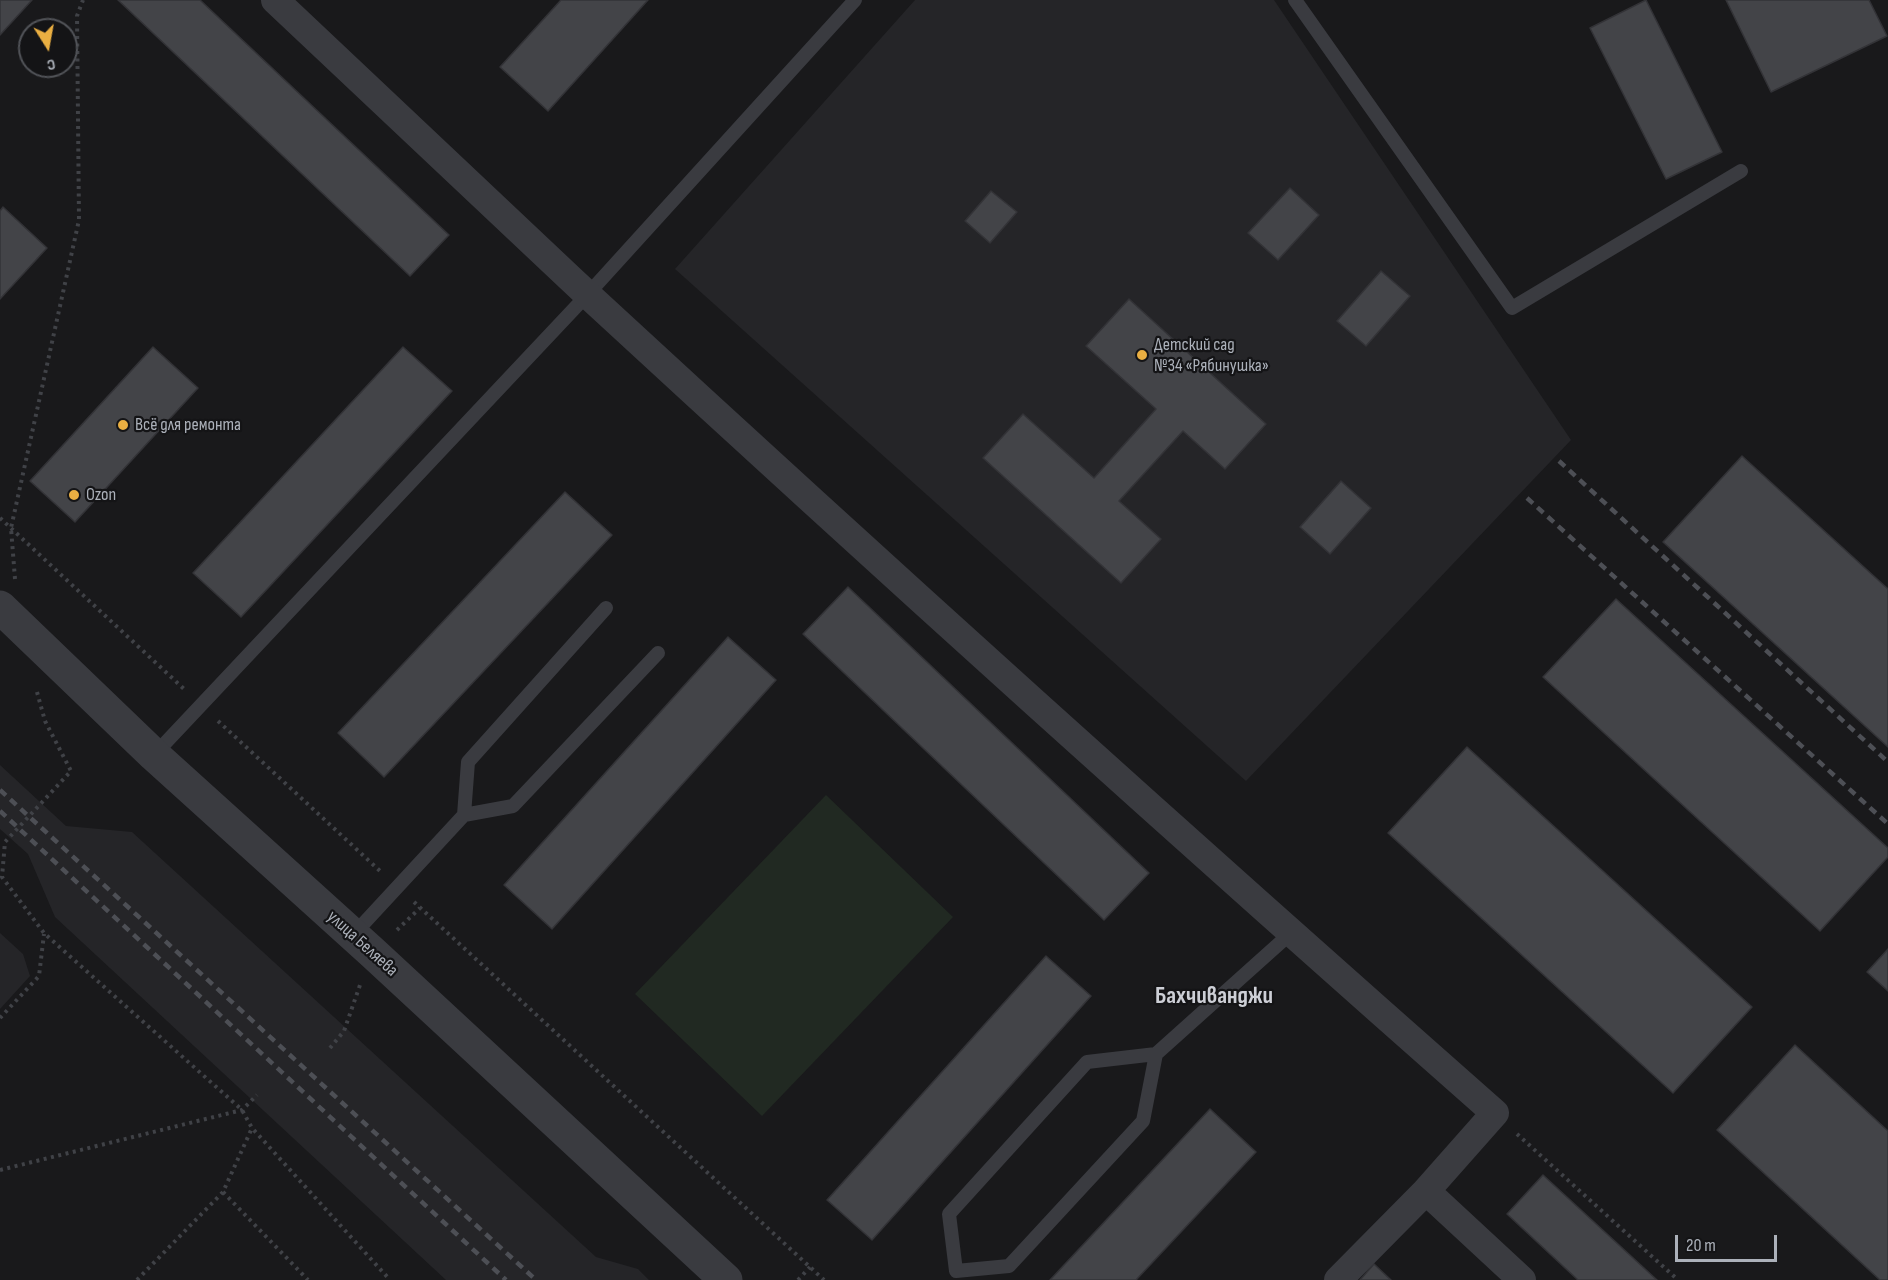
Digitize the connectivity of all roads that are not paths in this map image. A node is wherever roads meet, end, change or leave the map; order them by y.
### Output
1 (275, 0) edge
2 (855, 0) edge
3 (1295, 0) edge
4 (1741, 171) dead end
5 (588, 294) junction
6 (606, 608) dead end
7 (10, 616) edge
8 (658, 653) dead end
9 (154, 755) junction
10 (464, 815) junction
11 (1291, 933) junction
12 (353, 935) junction
13 (1156, 1054) junction
14 (1426, 1191) junction
15 (952, 1275) edge
16 (726, 1280) edge
17 (1338, 1280) edge
18 (1522, 1280) edge

1 - 5 street
2 - 5 lane
3 - 4 lane
5 - 9 lane
5 - 11 street
6 - 10 lane
7 - 9 street, улица Беляева
8 - 10 lane
9 - 12 street, улица Беляева
10 - 12 lane
11 - 13 lane
11 - 14 street
12 - 16 street, улица Беляева
13 - 15 lane
13 - 15 lane
14 - 17 street
14 - 18 street

